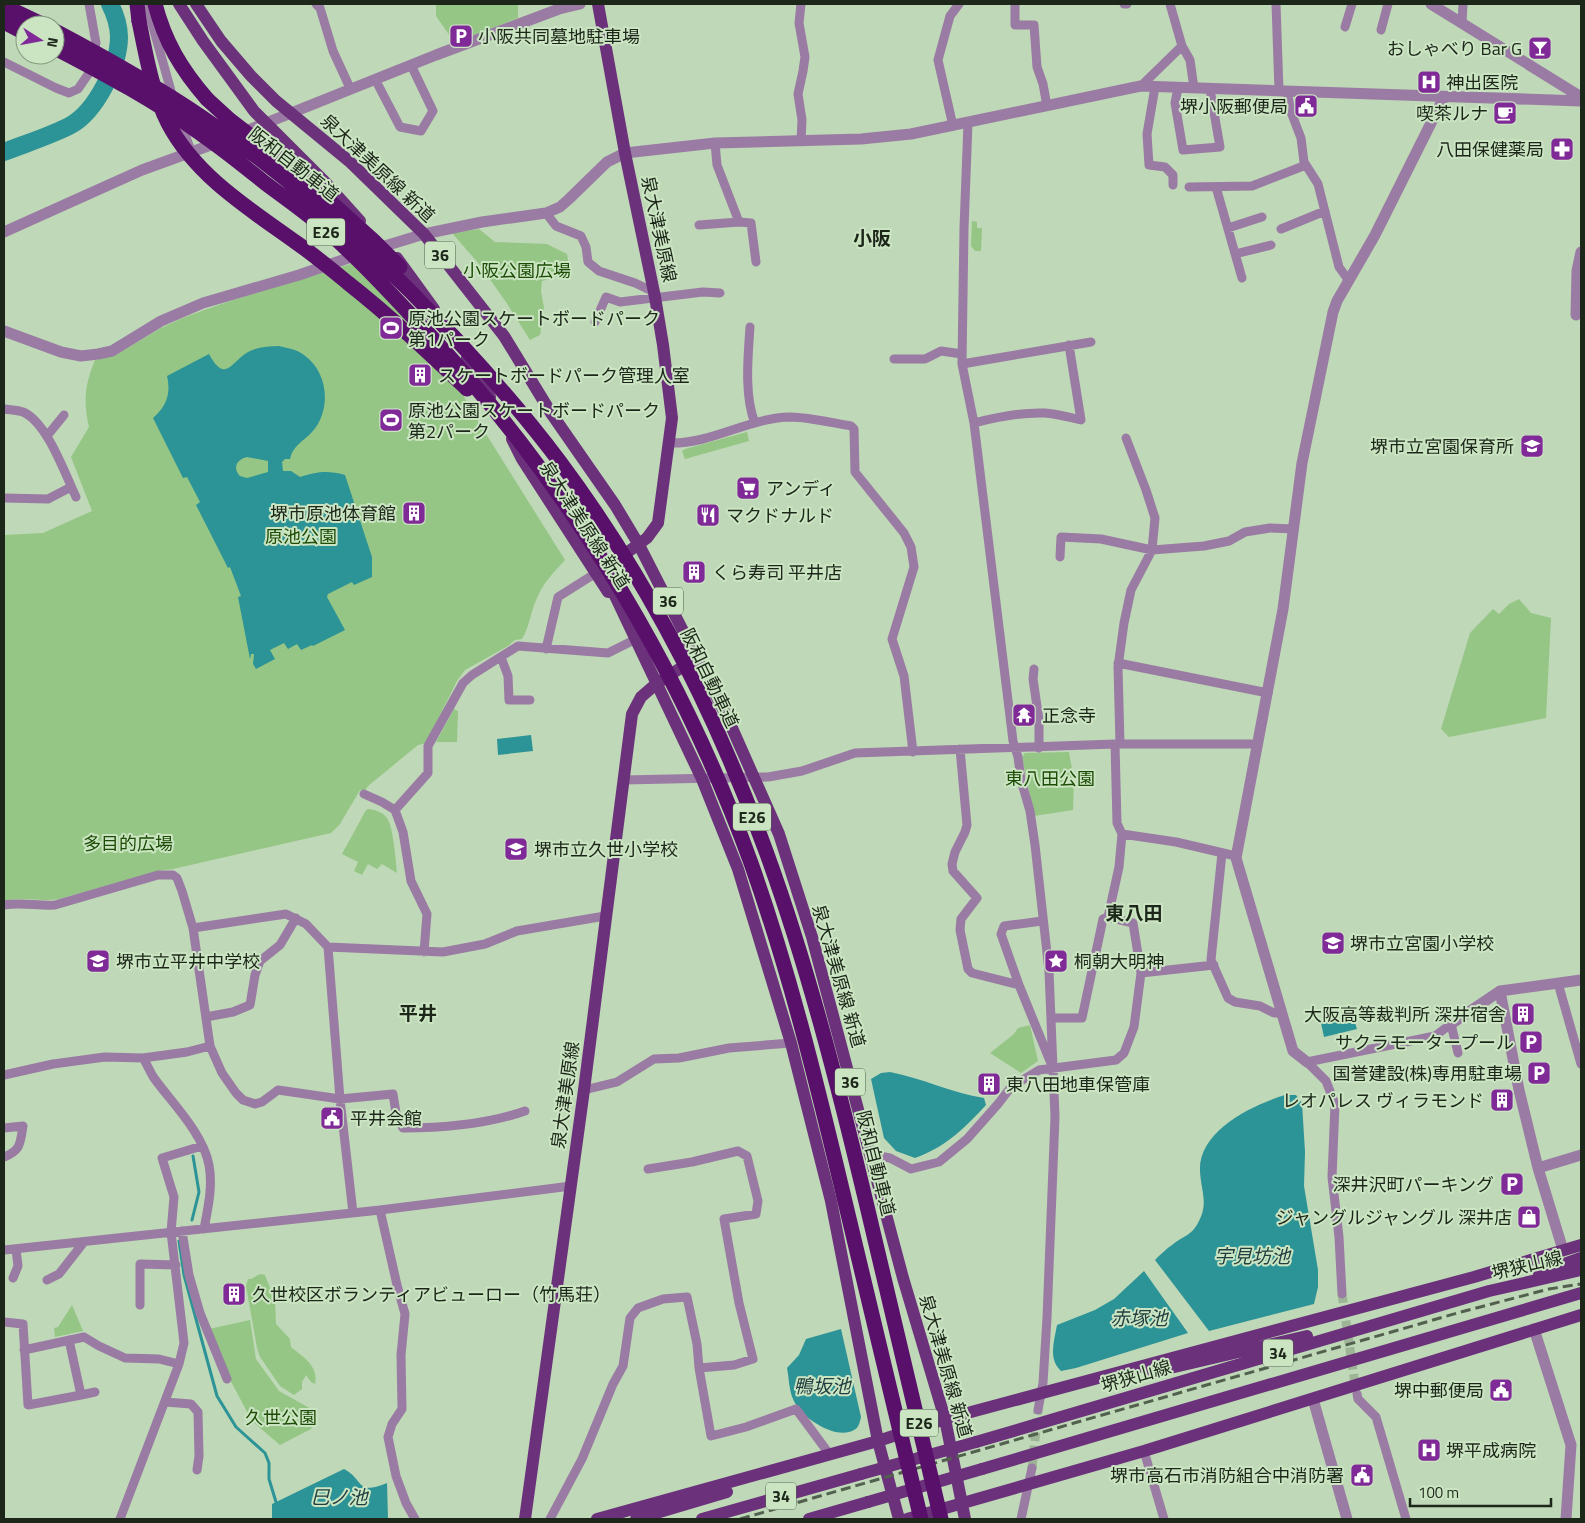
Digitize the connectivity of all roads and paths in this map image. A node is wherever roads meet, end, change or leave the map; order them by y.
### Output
1 (89, 4) edge
2 (137, 4) edge
3 (141, 4) edge
4 (155, 4) edge
5 (179, 4) edge
6 (196, 4) edge
7 (316, 4) edge
8 (580, 4) edge
9 (598, 4) edge
10 (801, 4) edge
11 (959, 4) edge
12 (1015, 4) edge
13 (1170, 4) edge
14 (1276, 4) edge
15 (1352, 4) edge
16 (1388, 4) edge
17 (1431, 4) edge
18 (1463, 4) edge
19 (4, 6) edge
20 (22, 15) edge
21 (1462, 23) junction
22 (1345, 27) dead end
23 (1381, 30) dead end
24 (65, 36) edge
25 (1182, 46) junction
26 (65, 54) edge
27 (4, 62) edge
28 (411, 65) junction
29 (375, 78) junction
30 (1142, 86) junction
31 (1155, 87) junction
32 (350, 88) junction
33 (1178, 88) junction
34 (1194, 88) junction
35 (1210, 89) junction
36 (1283, 91) junction
37 (1444, 96) junction
38 (1581, 96) edge
39 (1581, 101) edge
40 (1047, 106) junction
41 (291, 112) junction
42 (968, 123) junction
43 (265, 124) junction
44 (953, 126) junction
45 (801, 141) junction
46 (715, 143) junction
47 (191, 152) junction
48 (625, 153) junction
49 (1306, 165) junction
50 (1173, 185) dead end
51 (1190, 187) dead end
52 (1216, 187) junction
53 (1325, 212) junction
54 (546, 213) junction
55 (1262, 217) dead end
56 (739, 222) junction
57 (699, 225) dead end
58 (1228, 228) junction
59 (1281, 229) dead end
60 (4, 232) edge
61 (424, 234) junction
62 (1271, 245) dead end
63 (386, 246) junction
64 (1581, 252) edge
65 (1235, 254) junction
66 (756, 262) dead end
67 (1242, 278) dead end
68 (1349, 281) junction
69 (720, 292) dead end
70 (654, 294) junction
71 (1576, 315) dead end
72 (595, 322) dead end
73 (750, 327) dead end
74 (4, 331) edge
75 (1091, 342) dead end
76 (1069, 345) junction
77 (894, 359) dead end
78 (962, 359) junction
79 (480, 364) junction
80 (4, 409) edge
81 (64, 415) dead end
82 (755, 423) junction
83 (974, 423) junction
84 (47, 436) junction
85 (1126, 438) dead end
86 (670, 443) junction
87 (546, 475) junction
88 (71, 487) junction
89 (76, 497) dead end
90 (4, 498) edge
91 (1294, 529) junction
92 (639, 545) junction
93 (1152, 550) junction
94 (1060, 557) dead end
95 (596, 573) junction
96 (636, 639) junction
97 (546, 649) junction
98 (501, 657) junction
99 (697, 657) junction
100 (1118, 663) junction
101 (1034, 669) dead end
102 (656, 684) junction
103 (1268, 693) junction
104 (530, 700) dead end
105 (1118, 744) junction
106 (1258, 744) junction
107 (1016, 748) junction
108 (1039, 748) junction
109 (960, 749) junction
110 (913, 752) junction
111 (754, 778) junction
112 (702, 779) junction
113 (623, 780) junction
114 (364, 794) dead end
115 (395, 810) junction
116 (1122, 834) junction
117 (1222, 853) junction
118 (1236, 856) junction
119 (4, 905) edge
120 (606, 916) junction
121 (1108, 916) junction
122 (296, 918) junction
123 (1042, 920) junction
124 (193, 928) junction
125 (328, 947) junction
126 (424, 952) junction
127 (1214, 966) junction
128 (1142, 973) junction
129 (1581, 980) edge
130 (1558, 983) junction
131 (1019, 985) junction
132 (1500, 991) junction
133 (1282, 1013) junction
134 (206, 1017) junction
135 (1051, 1018) junction
136 (1451, 1024) junction
137 (791, 1043) junction
138 (210, 1046) junction
139 (1458, 1053) dead end
140 (143, 1058) junction
141 (1307, 1062) junction
142 (1581, 1064) edge
143 (1053, 1067) junction
144 (4, 1075) edge
145 (584, 1090) junction
146 (340, 1099) junction
147 (525, 1111) dead end
148 (4, 1128) edge
149 (202, 1146) junction
150 (869, 1154) junction
151 (1581, 1155) edge
152 (4, 1157) edge
153 (1538, 1168) junction
154 (648, 1169) dead end
155 (571, 1186) junction
156 (380, 1210) junction
157 (353, 1213) junction
158 (204, 1229) junction
159 (182, 1231) junction
160 (171, 1232) junction
161 (84, 1242) junction
162 (1581, 1245) edge
163 (16, 1249) junction
164 (4, 1250) edge
165 (1562, 1250) junction
166 (1581, 1258) edge
167 (176, 1266) junction
168 (1581, 1270) edge
169 (13, 1278) dead end
170 (47, 1280) dead end
171 (1489, 1291) junction
172 (1581, 1293) edge
173 (1342, 1294) tunnel mouth
174 (1581, 1301) edge
175 (140, 1305) dead end
176 (1581, 1315) edge
177 (1392, 1320) junction
178 (4, 1322) edge
179 (1534, 1329) junction
180 (1459, 1330) junction
181 (69, 1340) junction
182 (24, 1350) junction
183 (178, 1364) junction
184 (699, 1368) junction
185 (227, 1379) dead end
186 (95, 1392) dead end
187 (1357, 1394) tunnel mouth
188 (81, 1395) junction
189 (1041, 1395) junction
190 (1313, 1399) junction
191 (165, 1402) junction
192 (1038, 1410) tunnel mouth
193 (945, 1419) junction
194 (878, 1441) junction
195 (1144, 1451) junction
196 (830, 1455) junction
197 (784, 1468) junction
198 (1032, 1468) tunnel mouth
199 (197, 1470) dead end
200 (1029, 1484) junction
201 (962, 1503) junction
202 (120, 1519) edge
203 (415, 1519) edge
204 (525, 1519) edge
205 (550, 1519) edge
206 (597, 1519) edge
207 (636, 1519) edge
208 (702, 1519) edge
209 (809, 1519) edge
210 (899, 1519) edge
211 (907, 1519) edge
212 (921, 1519) edge
213 (941, 1519) edge
214 (966, 1519) edge
215 (1024, 1519) edge
216 (1164, 1519) edge
217 (1347, 1519) edge
218 (1406, 1519) edge
219 (1566, 1519) edge

1 - 27 street
2 - 87 highway, bridge
3 - 47 street
4 - 79 highway, bridge
5 - 43 main road, 泉大津美原線 新道 / 36
6 - 41 main road, 泉大津美原線 新道 / 36
7 - 32 street
8 - 28 street
9 - 48 main road, 泉大津美原線 / 36
10 - 45 street
11 - 44 street
12 - 40 street
13 - 25 street
14 - 36 street
15 - 22 street
16 - 23 street
17 - 21 street
18 - 21 street
19 - 20 highway
21 - 38 street
24 - 79 highway, 阪和自動車道 / E26, bridge
25 - 30 street
25 - 34 street
26 - 87 highway, 阪和自動車道 / E26, bridge
28 - 29 street
28 - 29 street
29 - 32 street
30 - 31 street
30 - 40 street
31 - 33 street
31 - 50 street
32 - 41 street
33 - 34 street
33 - 35 street
34 - 35 street
35 - 36 street
36 - 37 street
36 - 49 street
37 - 39 street
37 - 68 street
40 - 42 street
41 - 43 street
41 - 61 main road, 泉大津美原線 新道 / 36
42 - 44 street
42 - 78 street
43 - 47 street
43 - 63 main road, 泉大津美原線 新道 / 36
44 - 45 street
45 - 46 street
46 - 48 street
46 - 56 street
47 - 60 street
48 - 54 street
48 - 70 main road, 泉大津美原線 / 36
49 - 52 street
49 - 53 street
51 - 52 street
52 - 58 street
53 - 59 street
53 - 68 street
54 - 61 street
54 - 70 street
55 - 58 street
56 - 57 street
56 - 66 street
58 - 65 street
61 - 63 street
61 - 92 main road, 泉大津美原線 新道 / 36
62 - 65 street
63 - 74 street
63 - 95 main road, 泉大津美原線 新道 / 36
64 - 71 street
65 - 67 street
68 - 91 street
69 - 70 street
70 - 72 street
70 - 86 main road, 泉大津美原線 / 36
73 - 82 street
75 - 76 street
76 - 78 street
76 - 83 street
77 - 78 street
78 - 83 street
79 - 213 highway, 阪和自動車道 / E26, bridge
80 - 84 street
81 - 84 street
82 - 86 street
82 - 110 street
83 - 107 street
84 - 88 street
85 - 93 street
86 - 92 main road, 泉大津美原線 / 36
87 - 212 highway, 阪和自動車道 / E26, bridge
88 - 89 street
88 - 90 street
91 - 93 street
91 - 103 street
92 - 96 main road, 泉大津美原線 / 36
92 - 99 main road, 36
93 - 94 street
93 - 100 street
95 - 96 main road, 泉大津美原線 新道 / 36
95 - 97 street
96 - 97 street
96 - 102 main road, 泉大津美原線 / 36
97 - 98 street
98 - 104 street
98 - 115 street
99 - 102 main road, 泉大津美原線
99 - 111 main road, 泉大津美原線 新道 / 36
100 - 103 street
100 - 105 street
101 - 108 street
102 - 112 main road, 36
102 - 113 main road, 泉大津美原線
103 - 106 street
105 - 106 street
105 - 108 street
105 - 116 street
106 - 118 street
107 - 108 street
107 - 109 street
107 - 123 street
109 - 110 street
109 - 131 street
110 - 111 street
111 - 112 street
111 - 150 main road, 泉大津美原線 新道 / 36
112 - 113 street
112 - 137 main road, 36
113 - 120 main road, 泉大津美原線
114 - 115 street
115 - 126 street
116 - 117 street
116 - 121 street
117 - 118 street
117 - 127 street
118 - 133 street
119 - 124 street
120 - 126 street
120 - 145 main road, 泉大津美原線
121 - 128 street
121 - 135 street
122 - 124 street
122 - 125 street
122 - 134 street
123 - 131 street
123 - 135 street
124 - 134 street
125 - 126 street
125 - 146 street
127 - 128 street
127 - 133 street
128 - 143 street
129 - 130 street
130 - 132 street
130 - 142 street
131 - 143 street
132 - 136 street
132 - 153 street
133 - 141 street
134 - 138 street
135 - 143 street
136 - 139 street
136 - 141 street
137 - 145 street
137 - 194 main road, 36
138 - 140 street
138 - 146 street
140 - 144 street
140 - 149 street
141 - 173 street
143 - 150 street
143 - 189 street
145 - 155 main road, 泉大津美原線
146 - 147 street
146 - 157 street
148 - 152 street
149 - 158 street
149 - 160 street
150 - 193 main road, 泉大津美原線 新道 / 36
151 - 153 street
153 - 165 street
154 - 184 street
155 - 156 street
155 - 204 main road, 泉大津美原線
156 - 157 street
156 - 203 street
157 - 158 street
158 - 159 street
159 - 160 street
159 - 185 street
160 - 161 street
160 - 167 street
161 - 163 street
161 - 170 street
162 - 165 main road
163 - 164 street
163 - 169 street
165 - 189 main road
166 - 171 main road
167 - 175 street
167 - 183 street
168 - 171 main road, 堺狭山線 / 34
171 - 177 main road, 堺狭山線 / 34
172 - 180 main road, 34
174 - 180 main road
176 - 179 main road
177 - 189 main road
177 - 208 main road, 堺狭山線 / 34, bridge
178 - 182 street
179 - 190 main road
179 - 219 street
180 - 209 main road, 34, bridge
181 - 182 street
181 - 183 street
181 - 188 street
182 - 188 street
183 - 191 street
184 - 196 street
184 - 205 street
186 - 188 street
187 - 218 street
189 - 192 street
189 - 193 main road
190 - 195 main road
190 - 217 street
191 - 199 street
191 - 202 street
193 - 194 main road
193 - 201 main road, 泉大津美原線 新道 / 36
194 - 196 main road
194 - 210 main road, 36
195 - 200 main road
195 - 216 street
196 - 197 main road
197 - 206 main road
197 - 207 main road
198 - 200 street
200 - 201 main road
200 - 215 street
201 - 211 main road
201 - 214 main road, 泉大津美原線 新道 / 36

